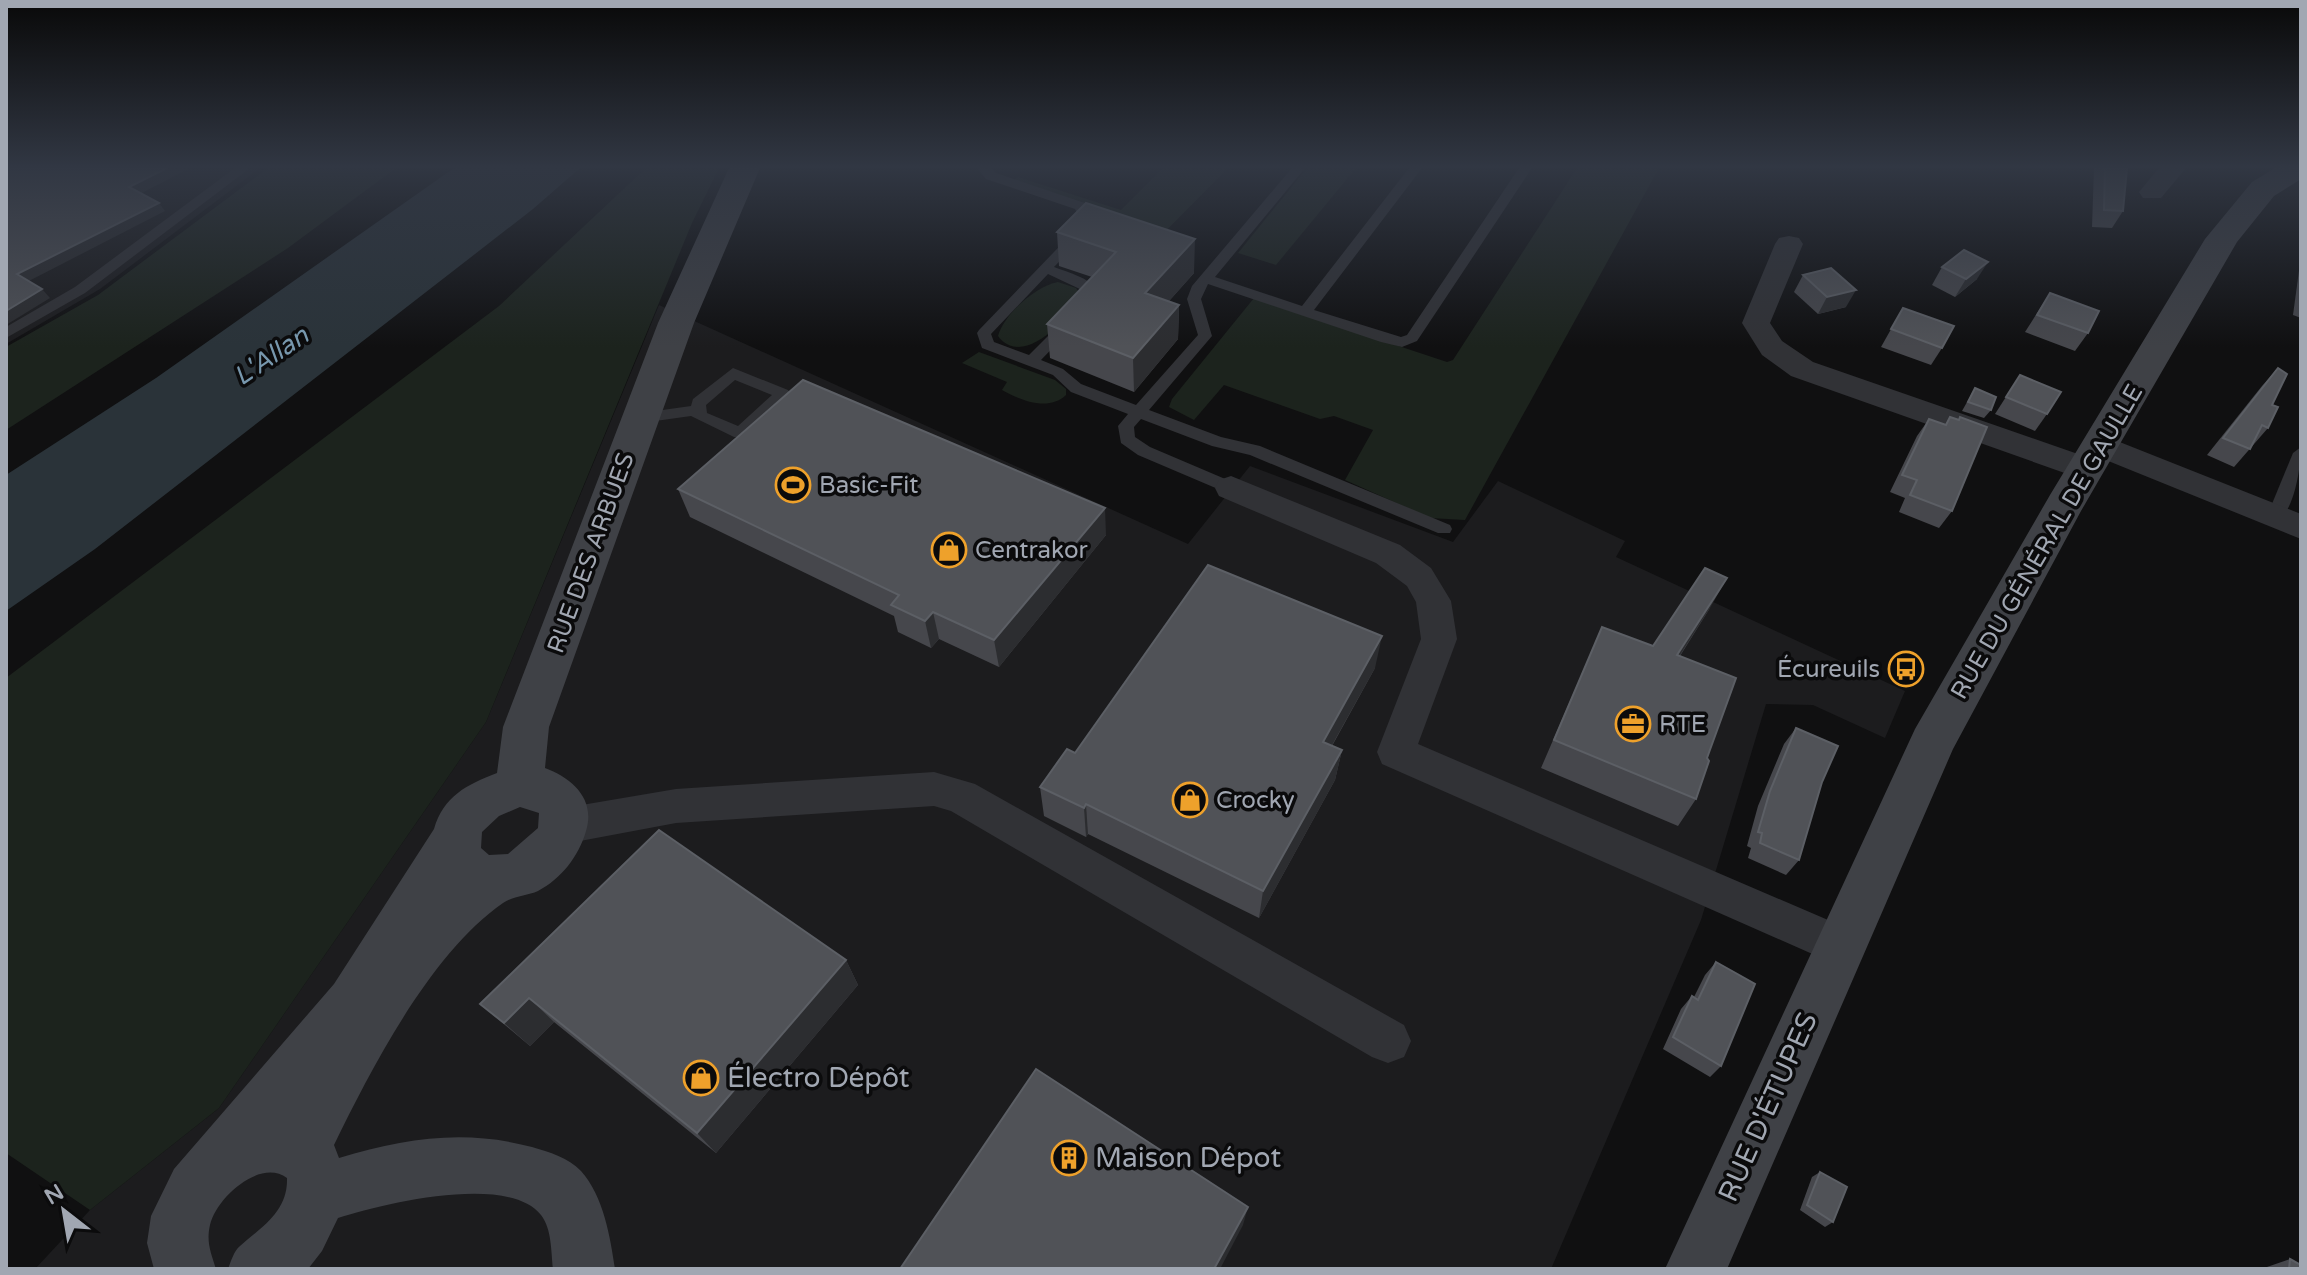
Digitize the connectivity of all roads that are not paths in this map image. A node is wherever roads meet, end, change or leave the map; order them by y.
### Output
1 (164, 228) edge
2 (719, 228) edge
3 (1085, 228) edge
4 (1248, 228) edge
5 (1370, 228) edge
6 (1486, 228) edge
7 (2231, 228) edge
8 (1789, 244) dead end
9 (1046, 269) junction
10 (1205, 278) junction
11 (1305, 312) junction
12 (6, 333) edge
13 (1031, 362) junction
14 (699, 410) junction
15 (1138, 412) junction
16 (641, 418) junction
17 (2301, 453) edge
18 (2095, 458) junction
19 (1231, 488) joint
20 (2288, 521) edge
21 (1444, 529) dead end
22 (519, 786) junction
23 (564, 826) junction
24 (454, 840) junction
25 (494, 879) junction
26 (1841, 946) junction
27 (1388, 1041) dead end
28 (215, 1168) junction
29 (309, 1173) junction
30 (172, 1264) edge
31 (259, 1269) edge
32 (584, 1269) edge
33 (1696, 1269) edge

1 - 12 lane
2 - 16 main road, RUE DES ARBUES
3 - 9 lane
4 - 10 lane
5 - 11 lane
6 - 11 lane
7 - 18 main road, RUE DU GÉNÉRAL DE GAULLE
8 - 18 street
9 - 13 lane
9 - 13 lane
10 - 11 lane
10 - 15 lane
13 - 15 lane
14 - 14 lane
14 - 16 lane
15 - 19 lane
15 - 21 lane
16 - 22 main road, RUE DES ARBUES
17 - 20 lane
18 - 20 street
18 - 26 main road, RUE DU GÉNÉRAL DE GAULLE
19 - 26 street
22 - 23 main road
22 - 24 main road
23 - 25 main road
23 - 27 street
24 - 25 main road
24 - 28 main road
25 - 29 main road
26 - 33 main road, RUE D'ÉTUPES
28 - 29 main road
28 - 30 main road
29 - 31 main road
29 - 32 main road

